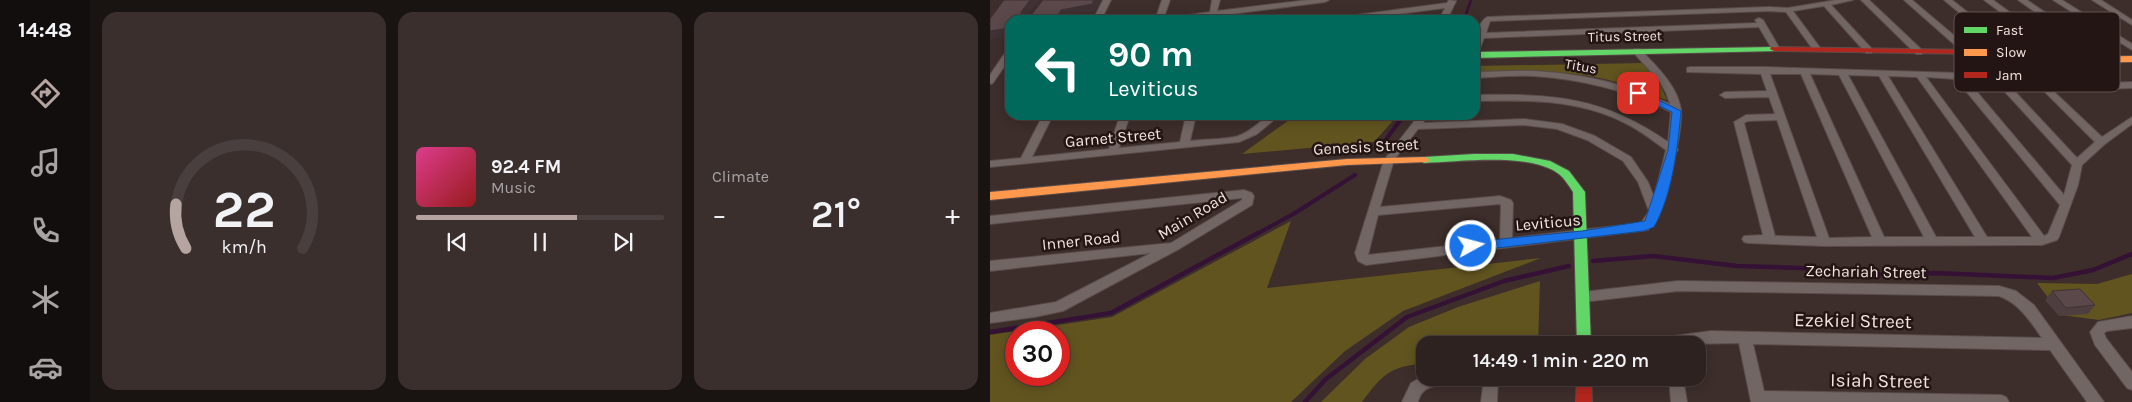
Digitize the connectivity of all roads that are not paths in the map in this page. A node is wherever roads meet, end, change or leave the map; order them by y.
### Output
1 (1107, 0) edge
2 (1166, 0) edge
3 (1216, 0) edge
4 (1325, 0) edge
5 (1849, 0) edge
6 (1865, 0) edge
7 (1908, 0) edge
8 (1948, 0) edge
9 (1988, 0) edge
10 (2022, 0) edge
11 (2057, 0) edge
12 (2096, 0) edge
13 (1451, 3) edge
14 (1270, 4) edge
15 (1826, 4) junction
16 (1752, 10) junction
17 (1788, 10) junction
18 (1963, 12) edge
19 (2005, 12) edge
20 (2040, 12) edge
21 (2076, 12) edge
22 (2115, 12) edge
23 (1213, 14) junction
24 (1100, 15) edge
25 (1161, 15) edge
26 (1206, 15) edge
27 (1388, 15) edge
28 (1445, 15) edge
29 (2120, 15) edge
30 (2132, 23) edge
31 (1762, 26) junction
32 (1481, 36) junction
33 (1480, 39) edge
34 (1954, 40) edge
35 (2120, 40) edge
36 (2132, 48) edge
37 (1776, 49) junction
38 (1817, 50) junction
39 (1637, 51) junction
40 (1869, 51) junction
41 (1954, 51) edge
42 (1919, 52) junction
43 (1480, 53) edge
44 (1005, 61) edge
45 (990, 63) edge
46 (1005, 63) edge
47 (1690, 70) dead end
48 (1764, 70) junction
49 (1804, 71) junction
50 (1842, 72) junction
51 (1882, 73) junction
52 (1480, 75) edge
53 (1920, 75) junction
54 (1954, 76) edge
55 (990, 81) edge
56 (1972, 92) edge
57 (2010, 92) edge
58 (2049, 92) edge
59 (1773, 94) junction
60 (1725, 95) dead end
61 (1480, 98) edge
62 (1676, 111) junction
63 (1782, 117) junction
64 (1046, 120) edge
65 (1123, 120) edge
66 (1190, 120) edge
67 (1263, 120) edge
68 (1419, 120) edge
69 (2132, 120) edge
70 (1414, 126) junction
71 (2101, 142) junction
72 (1184, 145) junction
73 (1673, 150) junction
74 (1113, 152) junction
75 (1026, 160) junction
76 (1389, 160) junction
77 (990, 164) edge
78 (2078, 164) junction
79 (990, 196) edge
80 (2066, 205) junction
81 (1373, 212) junction
82 (1655, 213) junction
83 (990, 220) edge
84 (1582, 235) junction
85 (1748, 239) dead end
86 (1770, 240) junction
87 (2042, 241) junction
88 (1506, 242) junction
89 (1825, 242) junction
90 (1880, 242) junction
91 (1933, 242) junction
92 (1984, 242) junction
93 (1175, 246) junction
94 (990, 266) edge
95 (1583, 297) junction
96 (990, 318) edge
97 (2132, 322) edge
98 (1584, 336) edge
99 (1706, 338) edge
100 (1745, 338) junction
101 (2054, 344) junction
102 (2132, 383) edge
103 (1418, 386) edge
104 (1490, 386) edge
105 (1584, 386) edge
106 (1677, 386) edge
107 (1758, 400) edge
108 (1410, 402) edge
109 (1489, 402) edge
110 (1584, 402) edge
111 (1679, 402) edge
112 (2001, 402) edge
113 (2096, 402) edge

1 - 24 street
2 - 25 street
3 - 23 street
4 - 14 street
5 - 15 street
6 - 42 street
7 - 34 street
8 - 18 street
9 - 19 street
10 - 20 street
11 - 21 street
12 - 22 street
13 - 27 street
13 - 28 street
14 - 23 street
15 - 17 street
15 - 40 street
16 - 17 street
16 - 31 street
16 - 32 street
17 - 38 street
23 - 26 street
29 - 30 street
31 - 32 street
31 - 37 street
32 - 33 street
35 - 36 street
37 - 38 street, Titus Street
37 - 39 street, Titus Street
38 - 40 street, Titus Street
39 - 43 street, Titus Street
39 - 62 street
40 - 42 street, Titus Street
41 - 42 street, Titus Street
44 - 45 street
46 - 55 street
47 - 48 street
48 - 49 street
48 - 59 street
49 - 50 street
49 - 90 street
50 - 51 street
50 - 91 street
51 - 53 street
51 - 92 street
52 - 62 street, Titus
53 - 54 street
53 - 87 street
56 - 80 street
57 - 78 street
58 - 71 street
59 - 60 street
59 - 63 street
61 - 73 street
62 - 73 street
63 - 86 street
63 - 89 street
64 - 75 street
65 - 74 street
66 - 72 street
67 - 72 street, Garnet Street
68 - 70 street, Leviticus
69 - 71 street
70 - 76 street, Leviticus
70 - 82 street
71 - 78 street
72 - 74 street, Garnet Street
73 - 82 street
74 - 75 street, Garnet Street
75 - 77 street, Garnet Street
76 - 79 street, Genesis Street
76 - 81 street, Leviticus
76 - 84 street, Genesis Street
78 - 80 street
80 - 87 street
81 - 88 street
81 - 88 street, Leviticus
82 - 84 street, Leviticus
83 - 93 street, Main Road
84 - 88 street, Leviticus
84 - 95 street, Genesis Street
85 - 86 street
86 - 89 street
87 - 92 street
89 - 90 street
90 - 91 street
91 - 92 street
93 - 94 street, Inner Road
93 - 96 street, Main Road
95 - 98 street, Genesis Street
95 - 101 street, Zechariah Street
97 - 102 street
99 - 100 street, Ezekiel Street
100 - 101 street, Ezekiel Street
100 - 107 street
101 - 113 street, Zechariah Street
103 - 108 street
104 - 109 street
105 - 110 street
106 - 111 street
107 - 112 street, Isiah Street

